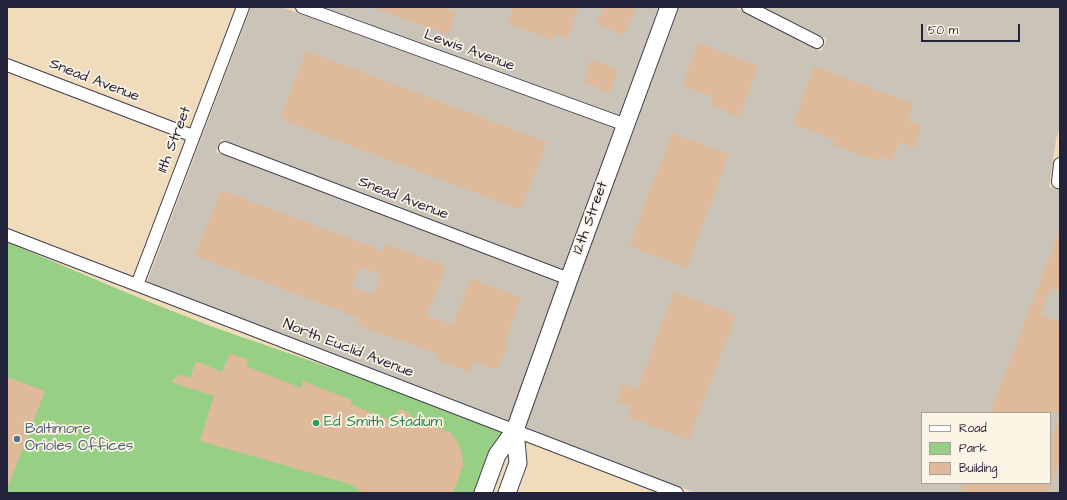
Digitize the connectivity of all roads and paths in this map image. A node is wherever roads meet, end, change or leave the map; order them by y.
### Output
1 (243, 7) edge
2 (302, 7) edge
3 (669, 7) edge
4 (748, 7) edge
5 (817, 42) dead end
6 (7, 65) edge
7 (626, 125) junction
8 (193, 136) junction
9 (225, 148) dead end
10 (1060, 164) edge
11 (1058, 182) dead end
12 (7, 235) edge
13 (569, 279) junction
14 (137, 285) junction
15 (515, 430) junction
16 (483, 493) edge
17 (507, 493) edge
18 (677, 493) edge

1 - 8 street, 11th Street
2 - 7 street, Lewis Avenue
3 - 7 street, 12th Street
4 - 5 street
6 - 8 street, Snead Avenue
7 - 13 street, 12th Street
8 - 14 street, 11th Street
9 - 13 street, Snead Avenue
10 - 11 street
12 - 14 street, North Euclid Avenue
13 - 15 street, 12th Street
14 - 15 street, North Euclid Avenue
15 - 16 street, 12th Street
15 - 17 street, 12th Street
15 - 18 street, North Euclid Avenue

